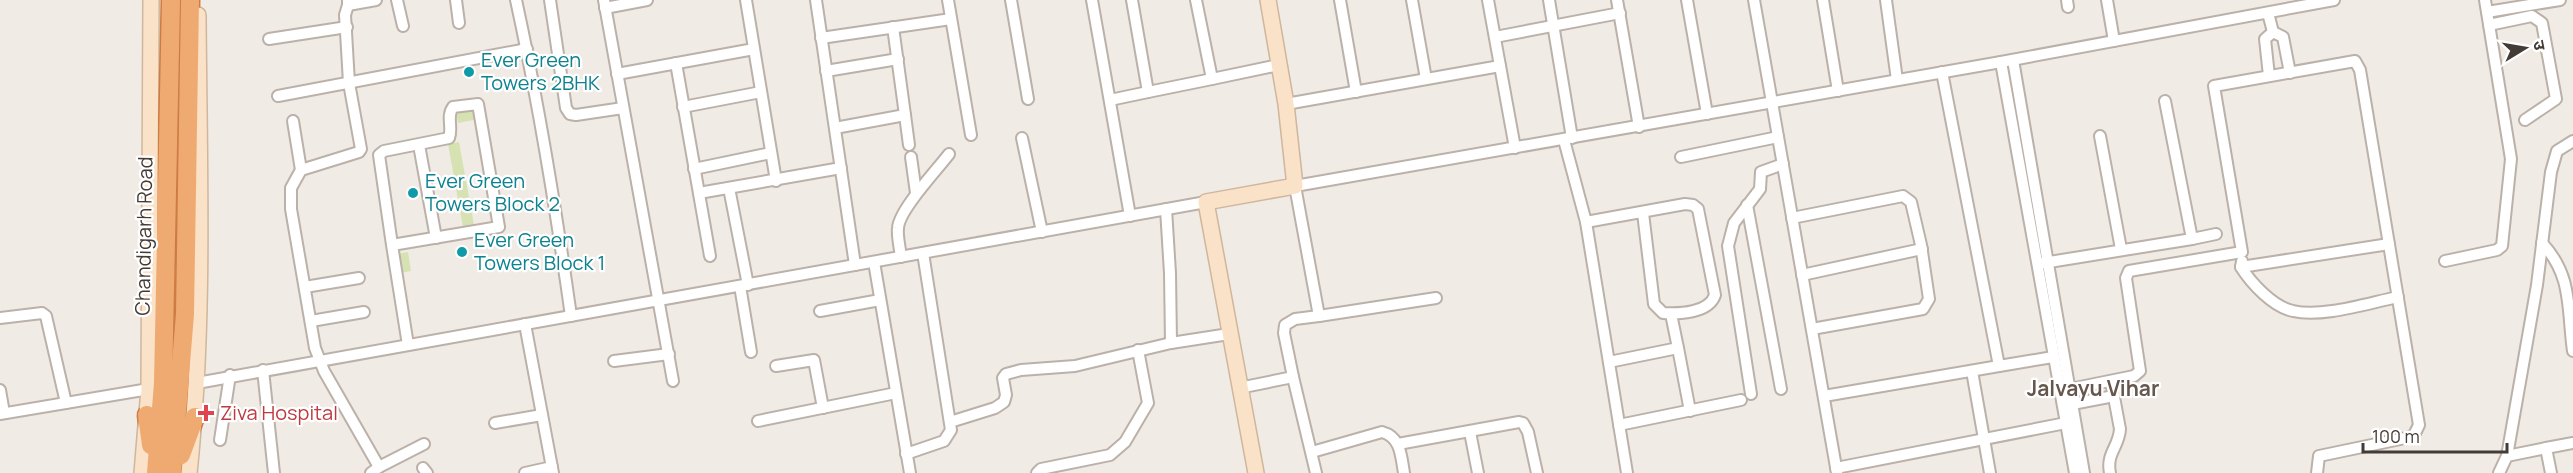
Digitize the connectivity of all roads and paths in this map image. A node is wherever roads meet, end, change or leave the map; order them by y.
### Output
1 (151, 0) edge
2 (171, 0) edge
3 (190, 0) edge
4 (198, 0) edge
5 (376, 0) edge
6 (397, 0) edge
7 (456, 0) edge
8 (516, 0) edge
9 (550, 0) edge
10 (647, 0) edge
11 (746, 0) edge
12 (816, 0) edge
13 (948, 0) edge
14 (1011, 0) edge
15 (1092, 0) edge
16 (1132, 0) edge
17 (1196, 0) edge
18 (1268, 0) edge
19 (1340, 0) edge
20 (1412, 0) edge
21 (1488, 0) edge
22 (1549, 0) edge
23 (1617, 0) edge
24 (1687, 0) edge
25 (1754, 0) edge
26 (1823, 0) edge
27 (1886, 0) edge
28 (2107, 0) edge
29 (2334, 0) edge
30 (2485, 0) edge
31 (2560, 0) edge
32 (348, 3) edge
33 (605, 4) edge
34 (2487, 12) junction
35 (1620, 13) junction
36 (2268, 13) junction
37 (951, 19) junction
38 (459, 23) dead end
39 (1553, 25) junction
40 (2489, 25) junction
41 (403, 26) dead end
42 (347, 27) junction
43 (893, 27) junction
44 (2273, 32) junction
45 (1495, 37) junction
46 (822, 38) junction
47 (268, 39) dead end
48 (2114, 41) junction
49 (527, 49) junction
50 (754, 49) junction
51 (898, 59) junction
52 (2013, 60) junction
53 (2001, 62) junction
54 (676, 63) junction
55 (1279, 65) junction
56 (1500, 66) junction
57 (826, 71) junction
58 (1942, 72) junction
59 (2290, 73) junction
60 (617, 74) junction
61 (2269, 76) junction
62 (1212, 79) junction
63 (1426, 79) junction
64 (1897, 80) junction
65 (349, 83) junction
66 (1838, 91) junction
67 (761, 92) junction
68 (1148, 92) junction
69 (1356, 92) junction
70 (278, 96) dead end
71 (1028, 99) dead end
72 (1110, 100) junction
73 (2165, 101) dead end
74 (1772, 103) junction
75 (1286, 104) junction
76 (683, 107) junction
77 (623, 108) junction
78 (1707, 114) junction
79 (905, 115) junction
80 (2525, 120) dead end
81 (293, 121) dead end
82 (1639, 127) junction
83 (835, 128) junction
84 (971, 135) dead end
85 (2100, 136) dead end
86 (1778, 137) junction
87 (1022, 138) dead end
88 (1568, 139) junction
89 (2573, 141) edge
90 (419, 144) junction
91 (909, 146) dead end
92 (1515, 148) junction
93 (771, 153) junction
94 (949, 154) dead end
95 (911, 157) dead end
96 (1681, 157) dead end
97 (1783, 164) junction
98 (841, 168) junction
99 (694, 169) junction
100 (301, 170) junction
101 (776, 181) junction
102 (1295, 186) junction
103 (729, 188) junction
104 (699, 193) junction
105 (916, 193) junction
106 (1206, 202) junction
107 (1748, 205) junction
108 (1166, 209) junction
109 (1643, 213) junction
110 (1130, 216) junction
111 (1792, 218) junction
112 (1586, 222) junction
113 (1041, 232) junction
114 (2216, 234) dead end
115 (436, 238) junction
116 (2192, 239) junction
117 (2542, 243) junction
118 (2389, 244) junction
119 (392, 245) junction
120 (1922, 249) junction
121 (2121, 249) junction
122 (2242, 252) junction
123 (923, 253) junction
124 (710, 256) dead end
125 (901, 257) junction
126 (2445, 261) dead end
127 (874, 262) junction
128 (2042, 263) junction
129 (855, 266) junction
130 (2241, 267) junction
131 (1802, 275) junction
132 (359, 278) dead end
133 (744, 286) junction
134 (305, 287) junction
135 (2398, 297) junction
136 (1436, 298) dead end
137 (880, 300) junction
138 (657, 301) junction
139 (820, 311) dead end
140 (364, 312) dead end
141 (1671, 314) junction
142 (571, 316) junction
143 (1319, 316) junction
144 (0, 318) edge
145 (311, 321) junction
146 (525, 324) junction
147 (1812, 329) junction
148 (1229, 334) junction
149 (1171, 343) junction
150 (408, 345) junction
151 (1678, 348) junction
152 (1138, 350) junction
153 (2573, 351) edge
154 (751, 352) dead end
155 (669, 354) junction
156 (2053, 357) junction
157 (319, 360) junction
158 (614, 361) dead end
159 (1609, 362) junction
160 (776, 366) dead end
161 (1999, 366) junction
162 (263, 370) junction
163 (1972, 371) junction
164 (230, 375) junction
165 (1293, 377) junction
166 (673, 381) dead end
167 (2111, 381) junction
168 (172, 385) junction
169 (1239, 388) junction
170 (1781, 389) dead end
171 (0, 390) edge
172 (2065, 390) junction
173 (896, 393) junction
174 (1824, 396) junction
175 (2114, 396) junction
176 (66, 403) junction
177 (2067, 405) junction
178 (823, 408) junction
179 (1690, 411) junction
180 (2, 413) edge
181 (147, 415) junction
182 (542, 415) junction
183 (195, 417) junction
184 (758, 421) dead end
185 (950, 422) junction
186 (495, 423) dead end
187 (2066, 423) junction
188 (1619, 425) junction
189 (1470, 432) junction
190 (1984, 439) junction
191 (220, 440) dead end
192 (2573, 443) edge
193 (424, 444) dead end
194 (1398, 444) junction
195 (2546, 448) junction
196 (1312, 452) junction
197 (906, 454) junction
198 (2507, 456) junction
199 (375, 470) edge
200 (552, 470) edge
201 (1837, 471) edge
202 (142, 473) edge
203 (156, 473) edge
204 (173, 473) edge
205 (189, 473) edge
206 (274, 473) edge
207 (525, 473) edge
208 (910, 473) edge
209 (1037, 473) edge
210 (1256, 473) edge
211 (1316, 473) edge
212 (1404, 473) edge
213 (1478, 473) edge
214 (1538, 473) edge
215 (1627, 473) edge
216 (1990, 473) edge
217 (2075, 473) edge
218 (2084, 473) edge
219 (2110, 473) edge
220 (2317, 473) edge
221 (2499, 473) edge
222 (2551, 473) edge

1 - 168 main road
2 - 168 highway, Chandigarh Road
3 - 168 highway
4 - 168 main road
5 - 32 street
6 - 41 street
7 - 38 street
8 - 49 street
9 - 77 street
10 - 33 street
11 - 50 street
12 - 46 street
13 - 37 street
14 - 71 street
15 - 72 street
16 - 68 street
17 - 62 street
18 - 55 main road
19 - 69 street
20 - 63 street
21 - 45 street
22 - 39 street
23 - 35 street
24 - 78 street
25 - 74 street
26 - 66 street
27 - 64 street
28 - 48 street
29 - 36 street
30 - 34 street
31 - 34 street
32 - 42 street
33 - 60 street
34 - 40 street
35 - 39 street
35 - 82 street
36 - 44 street
36 - 48 street
37 - 43 street
37 - 84 street
39 - 45 street
39 - 88 street
40 - 80 street
40 - 126 street
42 - 47 street
42 - 65 street
43 - 46 street
43 - 51 street
44 - 59 street
44 - 61 street
45 - 56 street
46 - 57 street
48 - 52 street
49 - 65 street
49 - 142 street
50 - 54 street
50 - 67 street
51 - 57 street
51 - 79 street
52 - 53 street
52 - 128 street
53 - 58 street
53 - 128 street
54 - 60 street
54 - 76 street
55 - 62 street
55 - 75 main road
56 - 63 street
56 - 92 street
57 - 83 street
58 - 64 street
58 - 161 street
59 - 61 street
59 - 118 street
60 - 77 street
61 - 122 street
62 - 68 street
63 - 69 street
64 - 66 street
65 - 70 street
65 - 100 street
66 - 74 street
67 - 76 street
67 - 93 street
68 - 72 street
69 - 75 street
72 - 110 street
73 - 116 street
74 - 78 street
74 - 86 street
75 - 102 main road
76 - 99 street
77 - 138 street
78 - 82 street
79 - 83 street
79 - 91 street
81 - 100 street
82 - 88 street
83 - 98 street
85 - 121 street
86 - 96 street
86 - 97 street
87 - 113 street
88 - 92 street
88 - 112 street
89 - 117 street
90 - 115 street
90 - 115 street
90 - 119 street
92 - 102 street
93 - 99 street
93 - 101 street
94 - 105 street
95 - 105 street
97 - 107 street
97 - 111 street
98 - 101 street
98 - 129 street
99 - 104 street
100 - 134 street
101 - 103 street
102 - 106 main road
102 - 143 street
103 - 104 street
103 - 133 street
104 - 124 street
105 - 125 street
106 - 108 street
106 - 148 main road
107 - 170 street
107 - 179 street
108 - 110 street
108 - 149 street
109 - 112 street
109 - 141 street
109 - 141 street
110 - 113 street
111 - 120 street
111 - 131 street
112 - 159 street
113 - 123 street
114 - 116 street
115 - 119 street
116 - 121 street
117 - 153 street
117 - 198 street
118 - 130 street
118 - 135 street
119 - 150 street
120 - 131 street
120 - 147 street
121 - 128 street
122 - 130 street
122 - 167 street
123 - 125 street
123 - 185 street
125 - 127 street
127 - 129 street
127 - 137 street
128 - 156 street
128 - 172 street
129 - 133 street
130 - 135 street
131 - 147 street
132 - 134 street
133 - 138 street
133 - 154 street
134 - 145 street
135 - 220 street
136 - 143 street
137 - 139 street
137 - 173 street
138 - 142 street
138 - 155 street
140 - 145 street
141 - 151 street
142 - 146 street
143 - 165 street
144 - 176 street
145 - 157 street
146 - 150 street
146 - 182 street
147 - 174 street
148 - 149 street
148 - 169 main road
149 - 152 street
150 - 157 street
151 - 159 street
151 - 179 street
152 - 185 street
152 - 209 street
155 - 158 street
155 - 166 street
156 - 161 street
156 - 172 street
157 - 162 street
157 - 199 street
159 - 188 street
160 - 178 street
161 - 163 street
162 - 164 street
162 - 206 street
163 - 174 street
163 - 190 street
164 - 168 street
164 - 191 street
165 - 169 street
165 - 196 street
167 - 172 street
167 - 175 street
168 - 176 street
168 - 181 main road
168 - 183 main road
168 - 203 highway, Chandigarh Road
168 - 204 highway
169 - 210 main road
171 - 180 street
172 - 177 street
173 - 178 street
173 - 197 street
174 - 201 street
175 - 177 street
175 - 219 street
176 - 180 street
177 - 187 street
177 - 218 street
178 - 184 street
179 - 188 street
181 - 202 main road
181 - 203 highway
182 - 186 street
182 - 200 street
183 - 204 highway
183 - 205 main road
185 - 197 street
187 - 190 street
187 - 217 street
188 - 215 street
189 - 194 street
189 - 213 street
189 - 214 street
190 - 201 street
190 - 216 street
192 - 195 street
193 - 199 street
194 - 196 street
194 - 212 street
195 - 198 street
195 - 222 street
196 - 211 street
197 - 208 street
198 - 221 street
200 - 207 street

